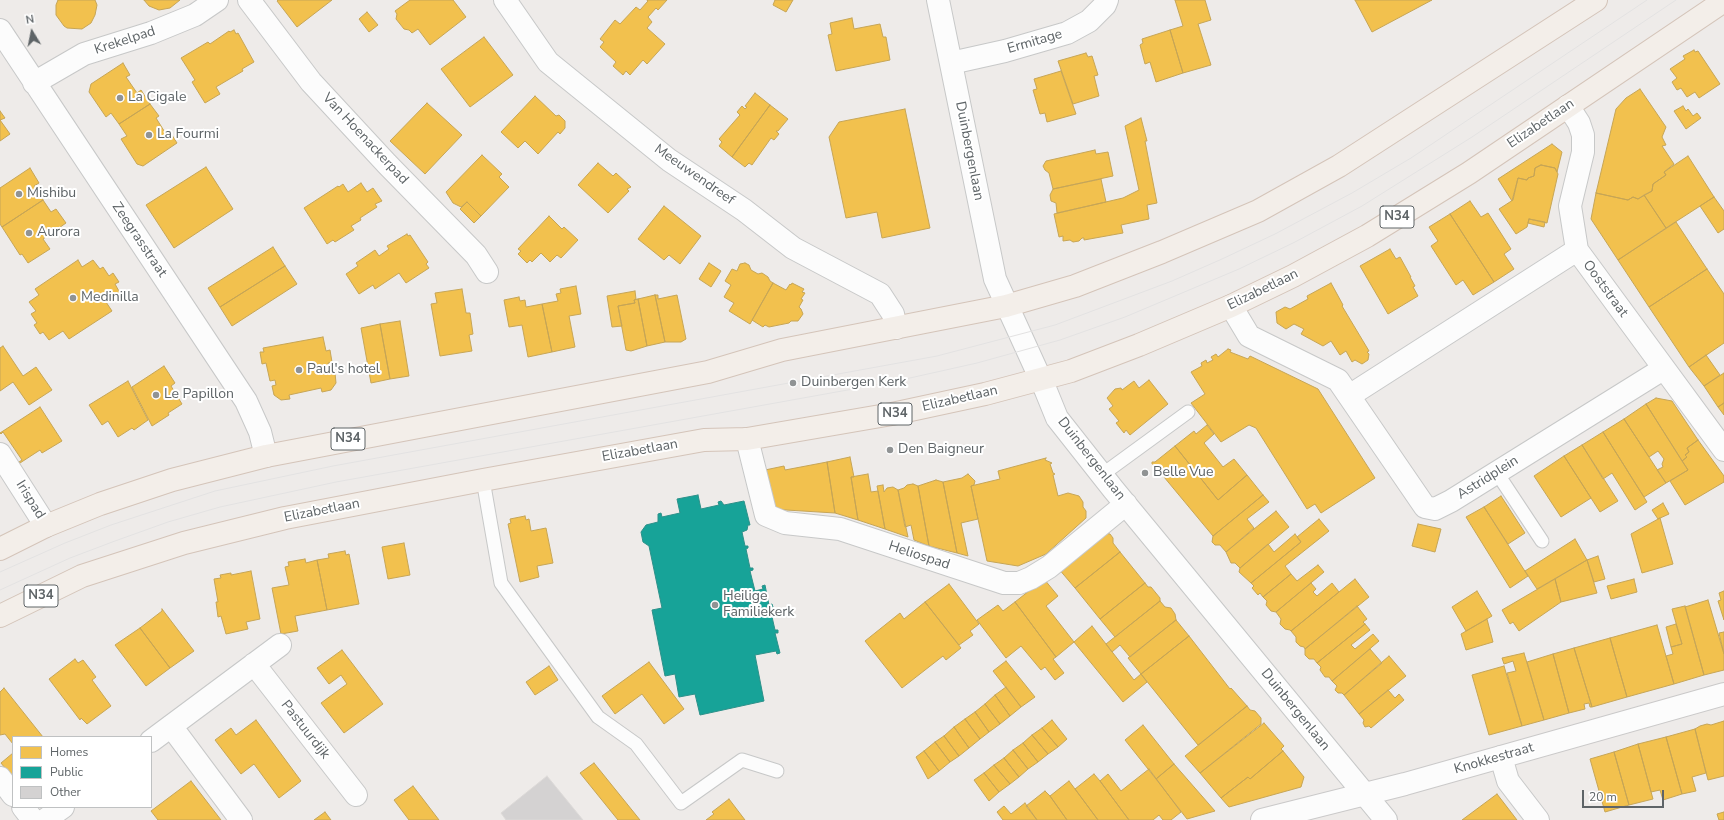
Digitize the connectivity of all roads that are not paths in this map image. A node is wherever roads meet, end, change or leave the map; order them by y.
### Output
1 (217, 0) edge
2 (249, 0) edge
3 (505, 0) edge
4 (938, 0) edge
5 (1107, 0) edge
6 (1596, 0) edge
7 (1724, 1) edge
8 (0, 30) edge
9 (6, 53) edge
10 (951, 63) junction
11 (34, 83) junction
12 (1568, 106) junction
13 (1577, 250) junction
14 (487, 272) dead end
15 (1006, 306) junction
16 (1231, 306) junction
17 (896, 328) junction
18 (1663, 369) junction
19 (1041, 380) junction
20 (1349, 396) junction
21 (1188, 412) dead end
22 (748, 438) junction
23 (1724, 450) edge
24 (0, 454) edge
25 (266, 456) junction
26 (1497, 472) junction
27 (1103, 474) junction
28 (482, 480) junction
29 (1126, 504) junction
30 (46, 526) junction
31 (1542, 541) dead end
32 (0, 549) edge
33 (0, 616) edge
34 (280, 645) dead end
35 (254, 664) junction
36 (1724, 694) edge
37 (171, 726) junction
38 (152, 740) edge
39 (1501, 757) junction
40 (777, 771) dead end
41 (0, 778) edge
42 (12, 794) edge
43 (1364, 794) junction
44 (356, 795) dead end
45 (24, 808) edge
46 (62, 808) edge
47 (33, 820) edge
48 (45, 820) edge
49 (241, 820) edge
50 (1262, 820) edge
51 (1386, 820) edge
52 (1538, 820) edge

1 - 11 street, Krekelpad
2 - 14 street, Van Hoenackerpad
3 - 17 street, Meeuwendreef
4 - 10 street, Duinbergenlaan
5 - 10 street, Ermitage
6 - 15 main road, N34
7 - 12 main road, Elizabetlaan / N34
8 - 9 street, Zeegrasstraat
9 - 11 street, Zeegrasstraat
10 - 15 street, Duinbergenlaan
11 - 25 street, Zeegrasstraat
12 - 13 street, Ooststraat
12 - 16 main road, Elizabetlaan / N34
13 - 18 street, Ooststraat
13 - 20 street
15 - 17 main road, N34
15 - 19 street, Duinbergenlaan
16 - 19 main road, Elizabetlaan / N34
16 - 20 street, Astridplein
17 - 25 main road, N34
18 - 23 street, Ooststraat
18 - 26 street, Astridplein
19 - 22 main road, Elizabetlaan / N34
19 - 27 street, Duinbergenlaan
20 - 26 street, Astridplein
21 - 27 lane
22 - 28 main road, Elizabetlaan / N34
22 - 29 street, Heliospad
24 - 30 street, Irispad
25 - 30 main road, N34
26 - 31 lane
27 - 29 street, Duinbergenlaan
28 - 33 main road, Elizabetlaan / N34
28 - 40 lane
29 - 43 street, Duinbergenlaan
30 - 32 main road, N34
34 - 35 street
35 - 37 street
35 - 44 street, Pastuurdijk
36 - 39 street, Knokkestraat
37 - 38 street
37 - 49 street
39 - 43 street, Knokkestraat
39 - 52 street
41 - 42 street
43 - 50 street, Knokkestraat
43 - 51 street, Duinbergenlaan
45 - 47 street
46 - 48 street

